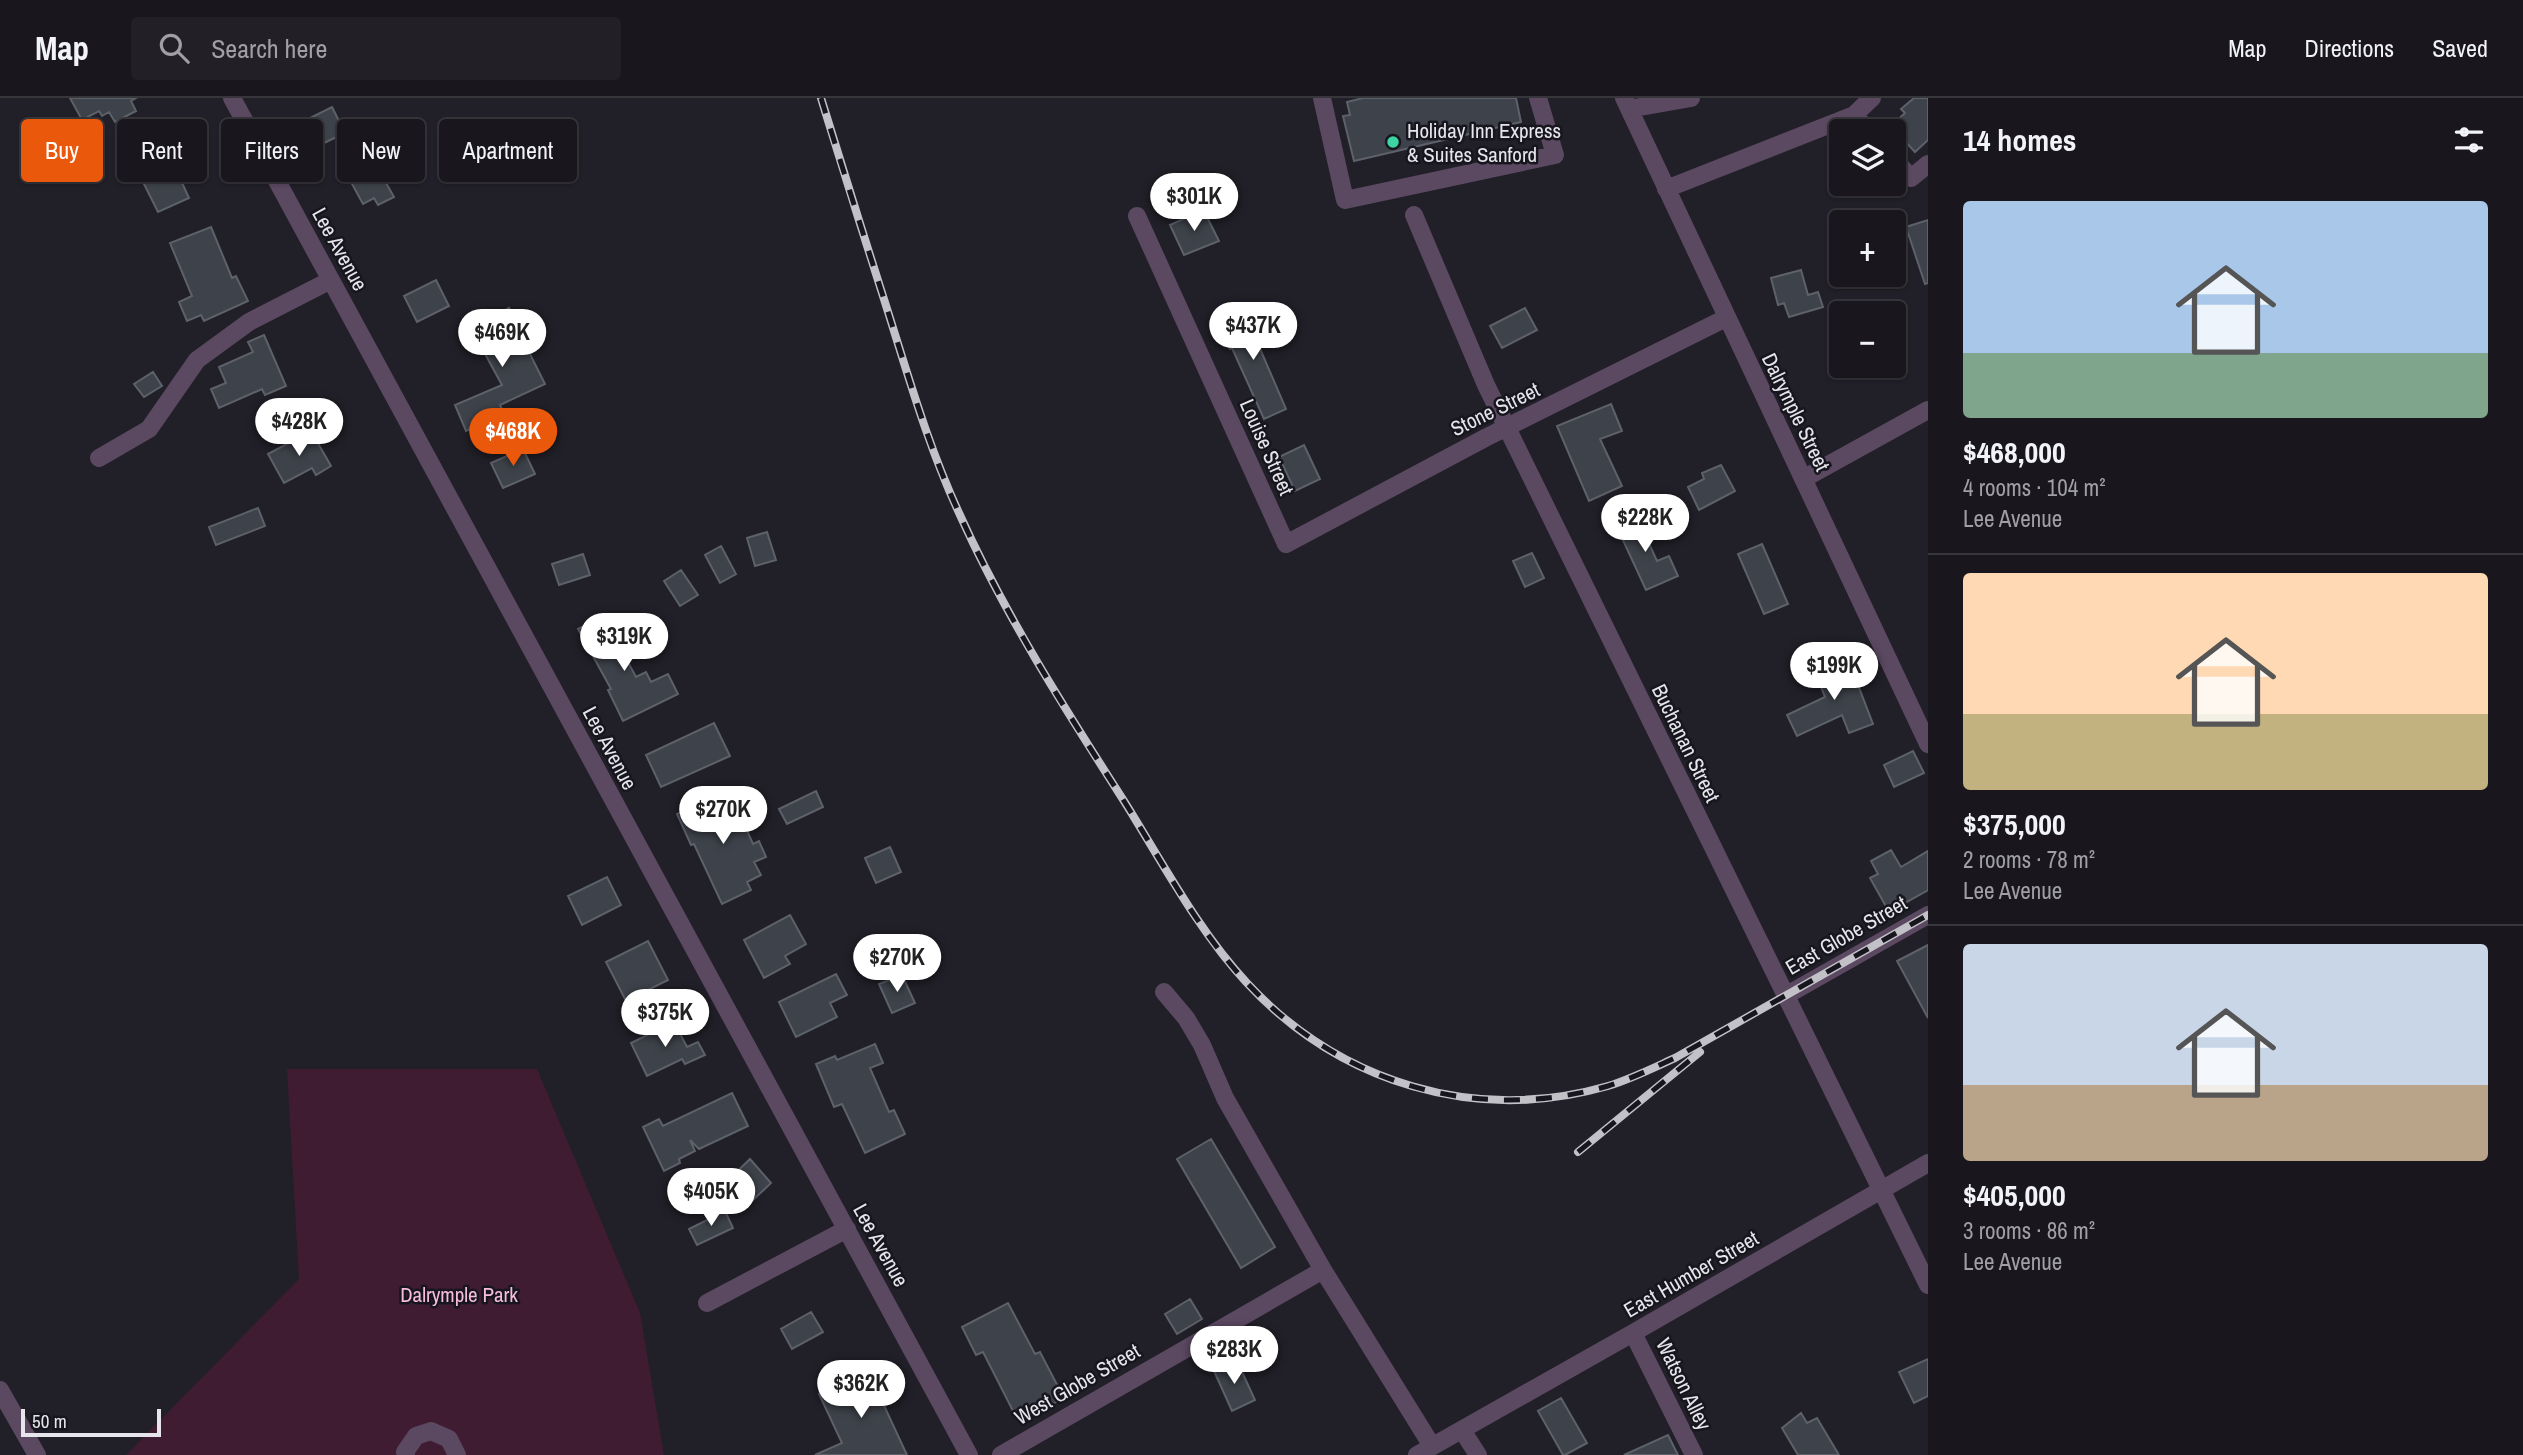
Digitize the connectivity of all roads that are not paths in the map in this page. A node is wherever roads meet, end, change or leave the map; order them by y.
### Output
1 (232, 98) edge
2 (1322, 98) edge
3 (1538, 98) edge
4 (1690, 98) edge
5 (1872, 98) edge
6 (1627, 104) edge
7 (1854, 116) junction
8 (1857, 119) edge
9 (1928, 164) edge
10 (1906, 172) edge
11 (1666, 189) junction
12 (1414, 215) dead end
13 (1137, 216) dead end
14 (331, 280) junction
15 (1726, 318) junction
16 (1928, 410) edge
17 (1507, 428) junction
18 (99, 458) dead end
19 (1803, 479) junction
20 (1286, 544) joint
21 (1928, 744) edge
22 (1928, 915) edge
23 (1164, 992) dead end
24 (1786, 996) junction
25 (1928, 1163) edge
26 (1882, 1189) junction
27 (847, 1229) junction
28 (1323, 1270) junction
29 (1928, 1285) edge
30 (707, 1303) dead end
31 (1633, 1333) junction
32 (0, 1390) edge
33 (1469, 1426) junction
34 (1424, 1450) edge
35 (37, 1455) edge
36 (406, 1455) edge
37 (457, 1455) edge
38 (969, 1455) edge
39 (1001, 1455) edge
40 (1478, 1455) edge
41 (1694, 1455) edge

1 - 14 street, Lee Avenue
2 - 3 street
4 - 6 street
5 - 7 street
6 - 11 street, Dalrymple Street
7 - 8 street
7 - 11 street
9 - 10 street
11 - 15 street, Dalrymple Street
12 - 17 street, Buchanan Street
13 - 20 street, Louise Street
14 - 18 street
14 - 27 street, Lee Avenue
15 - 17 street, Stone Street
15 - 19 street, Dalrymple Street
16 - 19 street
17 - 20 street, Stone Street
17 - 24 street, Buchanan Street
19 - 21 street, Dalrymple Street
22 - 24 street, East Globe Street
23 - 28 street
24 - 26 street, Buchanan Street
25 - 26 street, East Humber Street
26 - 29 street, Buchanan Street
26 - 31 street, East Humber Street
27 - 30 street
27 - 38 street, Lee Avenue
28 - 34 street
28 - 39 street, West Globe Street
31 - 33 street, East Humber Street
31 - 41 street, Watson Alley
32 - 35 street
33 - 34 street, East Humber Street
33 - 40 street
36 - 37 street

